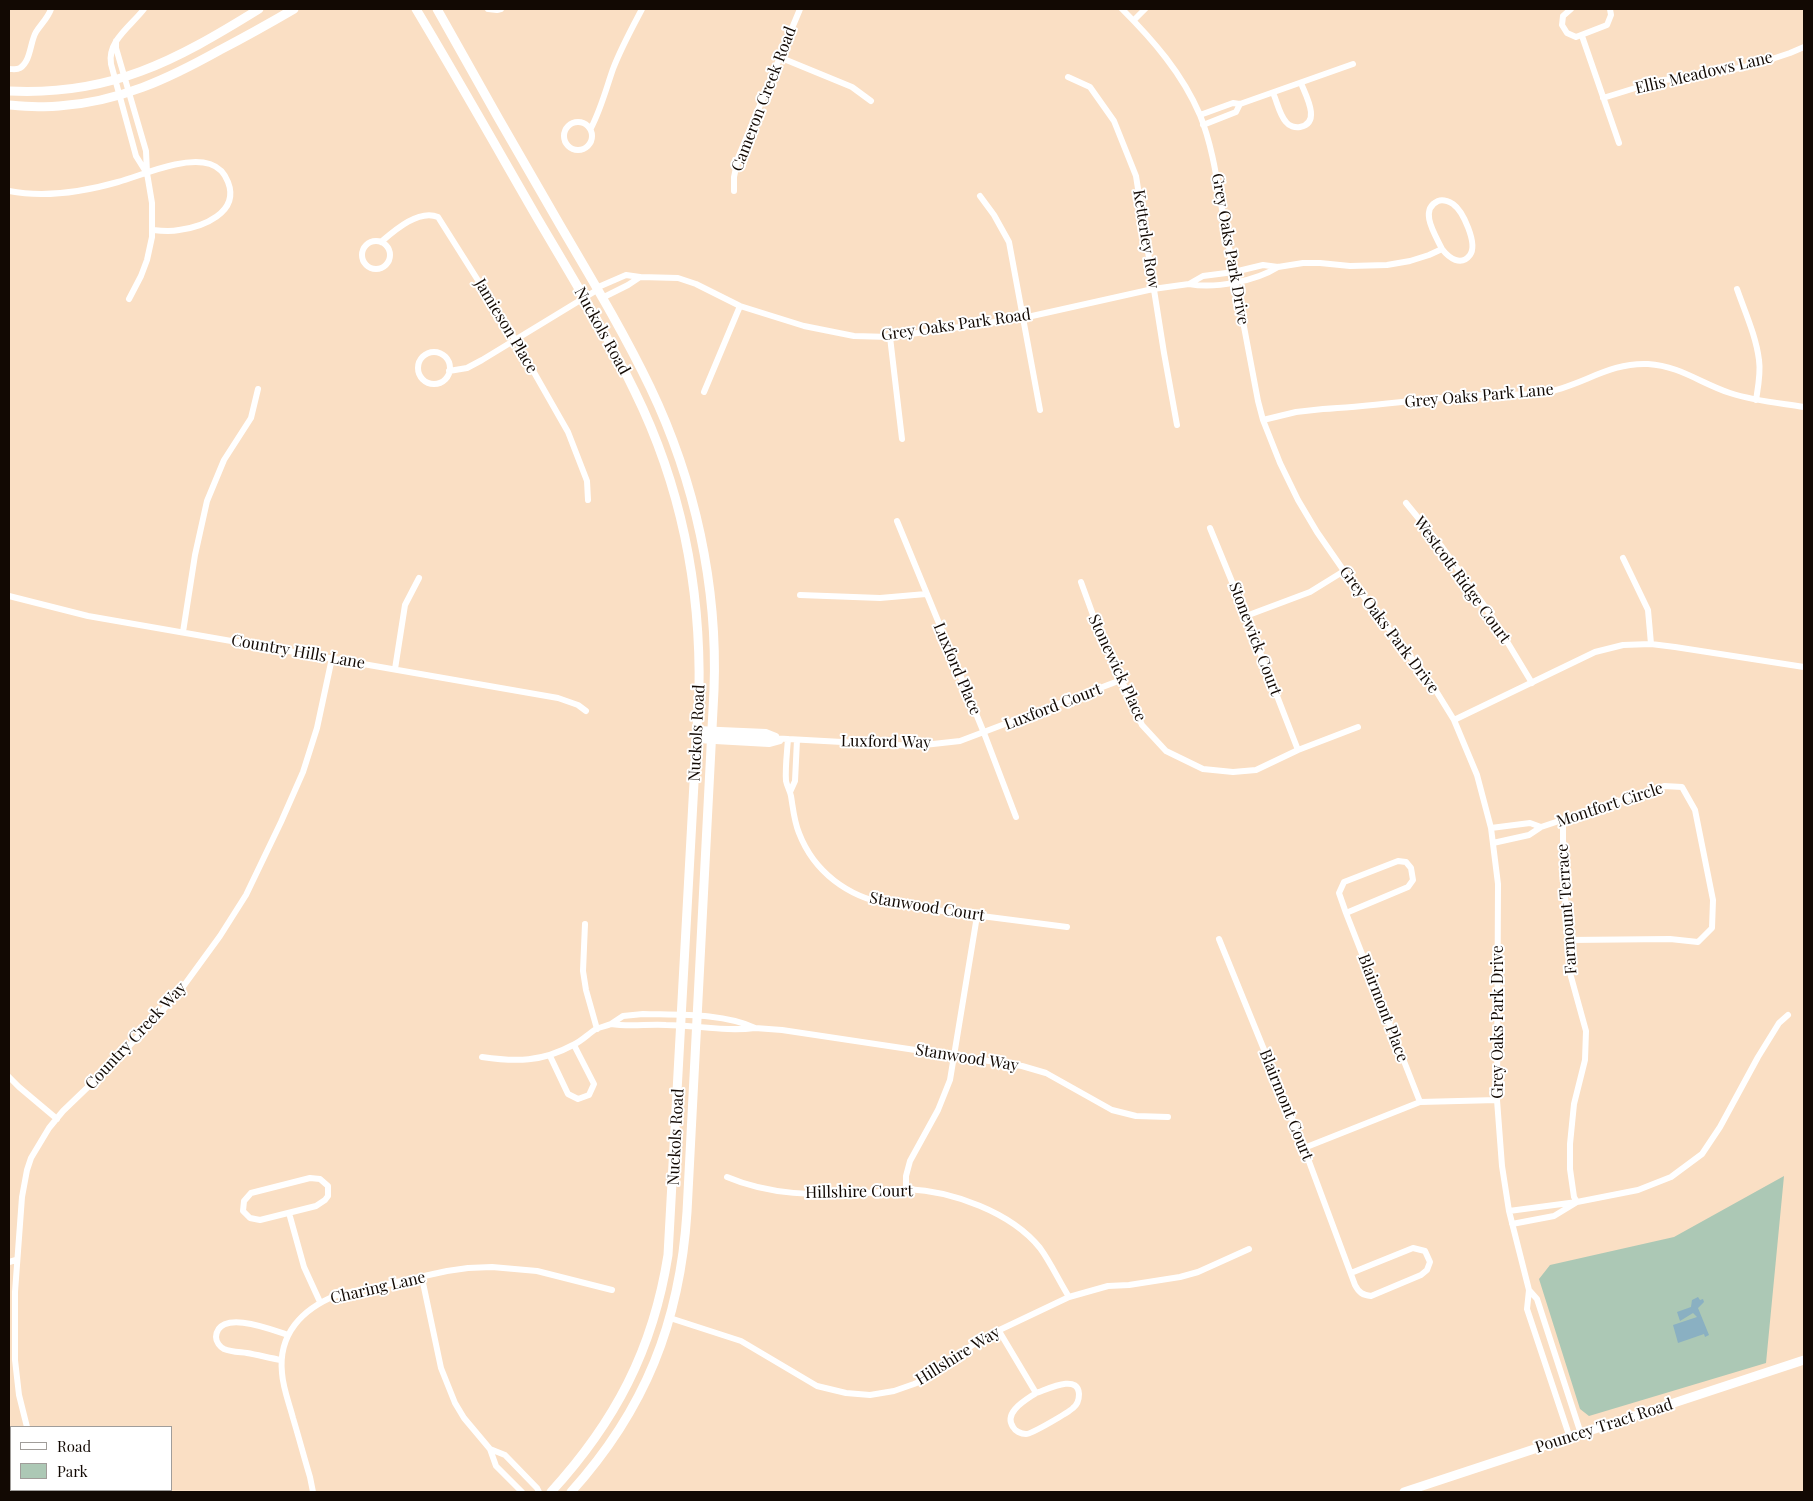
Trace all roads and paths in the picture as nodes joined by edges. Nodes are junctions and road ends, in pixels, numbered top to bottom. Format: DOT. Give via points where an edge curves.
graph roads {
  1 [pos="51,9"];
  2 [pos="144,9"];
  3 [pos="259,9"];
  4 [pos="294,9"];
  5 [pos="416,9"];
  6 [pos="437,9"];
  7 [pos="488,9"];
  8 [pos="502,9"];
  9 [pos="642,9"];
  10 [pos="800,9"];
  11 [pos="1122,9"];
  12 [pos="1145,9"];
  13 [pos="1571,9"];
  14 [pos="1610,9"];
  15 [pos="1134,20"];
  16 [pos="1582,36"];
  17 [pos="116,41"];
  18 [pos="1804,47"];
  19 [pos="779,57"];
  20 [pos="1353,64"];
  21 [pos="9,69"];
  22 [pos="125,77"];
  23 [pos="1068,77"];
  24 [pos="115,80"];
  25 [pos="1301,83"];
  26 [pos="9,91"];
  27 [pos="130,92"];
  28 [pos="1273,92"];
  29 [pos="119,95"];
  30 [pos="1602,98"];
  31 [pos="871,101"];
  32 [pos="1240,104"];
  33 [pos="9,105"];
  34 [pos="1200,115"];
  35 [pos="1203,125"];
  36 [pos="591,128"];
  37 [pos="1618,144"];
  38 [pos="147,173"];
  39 [pos="9,191"];
  40 [pos="734,191"];
  41 [pos="980,196"];
  42 [pos="152,230"];
  43 [pos="381,242"];
  44 [pos="1442,249"];
  45 [pos="1278,267"];
  46 [pos="1234,272"];
  47 [pos="640,277"];
  48 [pos="1236,282"];
  49 [pos="1189,284"];
  50 [pos="1153,288"];
  51 [pos="1737,289"];
  52 [pos="598,292"];
  53 [pos="583,297"];
  54 [pos="129,299"];
  55 [pos="740,306"];
  56 [pos="1023,318"];
  57 [pos="890,337"];
  58 [pos="515,338"];
  59 [pos="449,371"];
  60 [pos="258,389"];
  61 [pos="704,392"];
  62 [pos="1756,400"];
  63 [pos="1804,407"];
  64 [pos="1040,410"];
  65 [pos="1263,420"];
  66 [pos="1178,425"];
  67 [pos="902,439"];
  68 [pos="588,500"];
  69 [pos="1406,502"];
  70 [pos="897,521"];
  71 [pos="1210,528"];
  72 [pos="1623,558"];
  73 [pos="1344,571"];
  74 [pos="419,578"];
  75 [pos="1080,582"];
  76 [pos="926,594"];
  77 [pos="800,595"];
  78 [pos="9,596"];
  79 [pos="1246,616"];
  80 [pos="183,632"];
  81 [pos="1651,644"];
  82 [pos="332,658"];
  83 [pos="1804,667"];
  84 [pos="394,669"];
  85 [pos="1122,680"];
  86 [pos="1532,683"];
  87 [pos="586,710"];
  88 [pos="1454,720"];
  89 [pos="1358,727"];
  90 [pos="984,733"];
  91 [pos="697,734"];
  92 [pos="712,735"];
  93 [pos="788,739"];
  94 [pos="797,740"];
  95 [pos="1298,750"];
  96 [pos="790,792"];
  97 [pos="1016,817"];
  98 [pos="1563,821"];
  99 [pos="1541,827"];
  100 [pos="1491,828"];
  101 [pos="1493,843"];
  102 [pos="1346,913"];
  103 [pos="978,916"];
  104 [pos="585,924"];
  105 [pos="1066,927"];
  106 [pos="1219,939"];
  107 [pos="1569,940"];
  108 [pos="682,1015"];
  109 [pos="698,1016"];
  110 [pos="1788,1016"];
  111 [pos="611,1024"];
  112 [pos="682,1026"];
  113 [pos="698,1028"];
  114 [pos="755,1028"];
  115 [pos="597,1029"];
  116 [pos="574,1045"];
  117 [pos="550,1056"];
  118 [pos="954,1056"];
  119 [pos="482,1057"];
  120 [pos="9,1077"];
  121 [pos="1498,1100"];
  122 [pos="1420,1102"];
  123 [pos="1168,1117"];
  124 [pos="57,1119"];
  125 [pos="1304,1148"];
  126 [pos="727,1177"];
  127 [pos="906,1188"];
  128 [pos="1577,1202"];
  129 [pos="1509,1211"];
  130 [pos="289,1213"];
  131 [pos="1512,1224"];
  132 [pos="1249,1249"];
  133 [pos="16,1260"];
  134 [pos="9,1262"];
  135 [pos="1351,1273"];
  136 [pos="422,1278"];
  137 [pos="612,1290"];
  138 [pos="1529,1290"];
  139 [pos="1069,1297"];
  140 [pos="320,1302"];
  141 [pos="670,1318"];
  142 [pos="999,1331"];
  143 [pos="288,1336"];
  144 [pos="281,1360"];
  145 [pos="1804,1360"];
  146 [pos="1036,1394"];
  147 [pos="27,1426"];
  148 [pos="1581,1434"];
  149 [pos="1570,1438"];
  150 [pos="490,1449"];
  151 [pos="313,1492"];
  152 [pos="522,1492"];
  153 [pos="539,1492"];
  154 [pos="551,1492"];
  155 [pos="571,1492"];
  156 [pos="1404,1492"];
  1 -- 21 [label="street" via="36,31 26,61 16,70"];
  2 -- 17 [label="street"];
  3 -- 22 [label="main road" via="162,64"];
  4 -- 27 [label="main road" via="190,68"];
  5 -- 53 [label="main road, Nuckols Road"];
  6 -- 52 [label="main road, Nuckols Road"];
  7 -- 8 [label="street"];
  9 -- 36 [label="street"];
  10 -- 19 [label="street, Cameron Creek Road"];
  11 -- 15 [label="street, Grey Oaks Park Drive"];
  12 -- 15 [label="street"];
  13 -- 16 [label="street" via="1563,16 1562,25 1572,36"];
  14 -- 16 [label="street" via="1606,25"];
  15 -- 34 [label="street, Grey Oaks Park Drive" via="1165,55"];
  16 -- 30 [label="street"];
  17 -- 22 [label="street"];
  17 -- 24 [label="street" via="109,54"];
  18 -- 30 [label="street, Ellis Meadows Lane" via="1754,65 1658,81"];
  19 -- 31 [label="street" via="852,87"];
  19 -- 40 [label="street, Cameron Creek Road" via="738,158"];
  20 -- 25 [label="street"];
  22 -- 24 [label="main road"];
  22 -- 27 [label="street"];
  23 -- 50 [label="street, Ketterley Row" via="1090,87 1114,121 1129,158 1136,176"];
  24 -- 26 [label="main road" via="74,89"];
  24 -- 29 [label="street"];
  25 -- 28 [label="street"];
  25 -- 28 [label="street" via="1312,113 1305,125 1299,127 1286,122"];
  27 -- 29 [label="main road"];
  27 -- 38 [label="street" via="146,151"];
  28 -- 32 [label="street"];
  29 -- 33 [label="main road" via="83,104"];
  29 -- 38 [label="street" via="136,156"];
  30 -- 37 [label="street"];
  32 -- 34 [label="street" via="1233,103"];
  32 -- 35 [label="street" via="1236,112"];
  34 -- 35 [label="street, Grey Oaks Park Drive"];
  35 -- 46 [label="street, Grey Oaks Park Drive" via="1214,159"];
  36 -- 36 [label="street" via="578,121 569,125 564,134 566,143 577,150 586,148 592,141"];
  38 -- 39 [label="street" via="78,192 38,194"];
  38 -- 42 [label="street"];
  38 -- 42 [label="street" via="178,165 212,164 225,176 230,189 230,199 224,211 212,220 178,231"];
  41 -- 56 [label="street" via="1009,242"];
  42 -- 54 [label="street" via="147,260"];
  43 -- 43 [label="street, Jamieson Place" via="388,248 388,261 377,269 368,267 362,256 365,247 372,242"];
  43 -- 58 [label="street, Jamieson Place" via="421,216 431,214 438,217"];
  44 -- 44 [label="street" via="1447,256 1461,261 1468,258 1473,245 1457,208 1445,200 1434,204 1428,216"];
  44 -- 45 [label="street, Grey Oaks Park Road" via="1410,261 1387,265 1303,263"];
  45 -- 46 [label="street, Grey Oaks Park Road" via="1263,265"];
  45 -- 48 [label="street, Grey Oaks Park Road" via="1267,274"];
  46 -- 48 [label="street, Grey Oaks Park Drive"];
  46 -- 49 [label="street, Grey Oaks Park Road" via="1203,276"];
  47 -- 52 [label="street" via="628,285"];
  47 -- 52 [label="street, Grey Oaks Park Road" via="626,275"];
  47 -- 55 [label="street, Grey Oaks Park Road" via="678,278"];
  48 -- 49 [label="street, Grey Oaks Park Road"];
  48 -- 65 [label="street, Grey Oaks Park Drive"];
  49 -- 50 [label="street, Grey Oaks Park Road"];
  50 -- 56 [label="street, Grey Oaks Park Road"];
  50 -- 66 [label="street, Ketterley Row"];
  51 -- 62 [label="street" via="1759,361"];
  52 -- 53 [label="street"];
  52 -- 92 [label="main road, Nuckols Road" via="650,387 681,465 696,516 710,589 714,631"];
  53 -- 58 [label="street"];
  53 -- 91 [label="main road, Nuckols Road" via="636,393 667,472 680,516 691,565 697,615 700,662"];
  55 -- 57 [label="street, Grey Oaks Park Road" via="804,326 854,336"];
  55 -- 61 [label="street"];
  56 -- 57 [label="street, Grey Oaks Park Road"];
  56 -- 64 [label="street"];
  57 -- 67 [label="street"];
  58 -- 59 [label="street" via="467,368"];
  58 -- 68 [label="street, Jamieson Place" via="568,432 587,481"];
  59 -- 59 [label="street" via="444,380 430,383 421,378 418,368 425,355 435,352 445,356"];
  60 -- 80 [label="street" via="251,418 224,460 207,501"];
  62 -- 63 [label="street, Grey Oaks Park Lane"];
  62 -- 65 [label="street, Grey Oaks Park Lane" via="1730,393 1666,365 1646,364 1604,370 1562,389 1543,393 1323,409"];
  65 -- 73 [label="street, Grey Oaks Park Drive" via="1298,500"];
  69 -- 86 [label="street, Westcott Ridge Court" via="1492,615"];
  70 -- 76 [label="street, Luxford Place"];
  71 -- 79 [label="street, Stonewick Court"];
  72 -- 81 [label="street" via="1648,610"];
  73 -- 79 [label="street" via="1310,592"];
  73 -- 88 [label="street, Grey Oaks Park Drive" via="1433,686"];
  74 -- 84 [label="street" via="405,605"];
  75 -- 85 [label="street, Stonewick Place"];
  76 -- 77 [label="street" via="880,598"];
  76 -- 90 [label="street, Luxford Place"];
  78 -- 80 [label="street, Country Hills Lane" via="79,614"];
  79 -- 95 [label="street, Stonewick Court"];
  80 -- 82 [label="street, Country Hills Lane"];
  81 -- 83 [label="street"];
  81 -- 86 [label="street" via="1623,644 1595,652"];
  82 -- 84 [label="street, Country Hills Lane"];
  82 -- 124 [label="street, Country Creek Way" via="317,728 303,772 246,894 177,995"];
  84 -- 87 [label="street, Country Hills Lane" via="558,698"];
  85 -- 90 [label="street, Luxford Court"];
  85 -- 95 [label="street, Stonewick Place" via="1142,725 1166,751 1203,770 1256,770"];
  86 -- 88 [label="street"];
  88 -- 100 [label="street, Grey Oaks Park Drive" via="1477,775"];
  89 -- 95 [label="street, Stonewick Place"];
  90 -- 94 [label="street, Luxford Way" via="960,741 915,746"];
  90 -- 97 [label="street, Luxford Place"];
  91 -- 92 [label="street, Luxford Way"];
  91 -- 92 [label="street, Luxford Way"];
  91 -- 108 [label="main road, Nuckols Road"];
  92 -- 93 [label="street, Luxford Way" via="766,732"];
  92 -- 93 [label="street, Luxford Way" via="769,744"];
  92 -- 109 [label="main road, Nuckols Road"];
  93 -- 94 [label="street, Luxford Way"];
  93 -- 96 [label="street, Stanwood Court" via="786,783"];
  94 -- 96 [label="street, Stanwood Court" via="795,781"];
  96 -- 103 [label="street, Stanwood Court" via="794,817 804,845 823,871 836,882 878,902"];
  98 -- 99 [label="street, Montfort Circle"];
  98 -- 107 [label="street, Farmount Terrace"];
  98 -- 107 [label="street, Montfort Circle" via="1664,786 1682,787 1696,810 1713,900 1712,928 1698,942 1670,939"];
  99 -- 100 [label="street, Montfort Circle" via="1530,823"];
  99 -- 101 [label="street, Montfort Circle" via="1529,835"];
  100 -- 101 [label="street, Grey Oaks Park Drive"];
  101 -- 121 [label="street, Grey Oaks Park Drive" via="1498,884"];
  102 -- 102 [label="street, Blairmont Place" via="1408,887 1413,880 1412,868 1406,862 1398,861 1344,882 1339,897"];
  102 -- 122 [label="street, Blairmont Place"];
  103 -- 105 [label="street, Stanwood Court"];
  103 -- 118 [label="street"];
  104 -- 115 [label="street" via="586,990"];
  106 -- 125 [label="street, Blairmont Court"];
  107 -- 128 [label="street, Farmount Terrace" via="1570,974 1586,1032 1585,1060 1574,1104 1570,1144 1570,1168"];
  108 -- 109 [label="street, Stanwood Way"];
  108 -- 111 [label="street, Stanwood Way" via="623,1016"];
  108 -- 112 [label="main road, Nuckols Road"];
  109 -- 113 [label="main road, Nuckols Road"];
  109 -- 114 [label="street, Stanwood Way" via="739,1021"];
  110 -- 128 [label="street" via="1779,1023 1702,1154 1671,1177 1638,1190"];
  111 -- 112 [label="street, Stanwood Way"];
  111 -- 115 [label="street, Stanwood Way"];
  112 -- 113 [label="street, Stanwood Way"];
  112 -- 154 [label="main road, Nuckols Road" via="671,1233 656,1311 637,1365 611,1414 586,1451"];
  113 -- 114 [label="street, Stanwood Way"];
  113 -- 141 [label="main road, Nuckols Road" via="685,1246"];
  114 -- 118 [label="street, Stanwood Way"];
  115 -- 116 [label="street, Stanwood Way"];
  116 -- 117 [label="street, Stanwood Way"];
  116 -- 117 [label="street" via="594,1084 590,1095 578,1099 568,1094"];
  117 -- 119 [label="street, Stanwood Way" via="533,1060"];
  118 -- 123 [label="street, Stanwood Way" via="1035,1069 1112,1110 1136,1116"];
  118 -- 127 [label="street" via="946,1094 910,1161"];
  120 -- 124 [label="street"];
  121 -- 122 [label="street"];
  121 -- 129 [label="street, Grey Oaks Park Drive" via="1502,1166"];
  122 -- 125 [label="street"];
  124 -- 133 [label="street, Country Creek Way" via="38,1144 27,1170"];
  125 -- 135 [label="street, Blairmont Court"];
  126 -- 127 [label="street, Hillshire Court" via="766,1189 810,1194"];
  127 -- 139 [label="street, Hillshire Court" via="964,1200 1008,1221 1040,1248"];
  128 -- 129 [label="street"];
  128 -- 131 [label="street" via="1554,1216"];
  129 -- 131 [label="street, Grey Oaks Park Drive"];
  130 -- 130 [label="street" via="321,1204 328,1196 328,1186 320,1179 310,1178 255,1192 247,1196 243,1206 246,1215 255,1220"];
  130 -- 140 [label="street" via="304,1267"];
  131 -- 138 [label="street, Grey Oaks Park Drive"];
  132 -- 139 [label="street, Hillshire Way" via="1180,1277 1108,1286"];
  133 -- 134 [label="street"];
  133 -- 147 [label="street, Country Creek Way" via="15,1360"];
  135 -- 135 [label="street, Blairmont Court" via="1360,1292 1371,1296 1425,1273 1429,1258 1425,1251 1413,1248"];
  136 -- 137 [label="street, Charing Lane" via="468,1268 510,1268 536,1271"];
  136 -- 140 [label="street, Charing Lane" via="337,1295"];
  136 -- 150 [label="street" via="447,1385 464,1418"];
  138 -- 148 [label="street, Grey Oaks Park Drive" via="1537,1299"];
  138 -- 149 [label="street, Grey Oaks Park Drive" via="1527,1308"];
  139 -- 142 [label="street, Hillshire Way"];
  140 -- 143 [label="street, Charing Lane" via="301,1317"];
  141 -- 142 [label="street, Hillshire Way" via="740,1341 818,1386 870,1395 894,1391 926,1379 971,1346"];
  141 -- 155 [label="main road, Nuckols Road" via="630,1413 600,1459"];
  142 -- 146 [label="street"];
  143 -- 144 [label="street, Charing Lane"];
  143 -- 144 [label="street" via="250,1324 229,1322 216,1337 225,1349"];
  144 -- 151 [label="street, Charing Lane" via="284,1386"];
  145 -- 148 [label="main road, Pouncey Tract Road"];
  146 -- 146 [label="street" via="1067,1383 1074,1384 1079,1395 1075,1407 1064,1414 1026,1434 1017,1432 1010,1418 1013,1410"];
  148 -- 149 [label="main road, Pouncey Tract Road"];
  149 -- 156 [label="main road, Pouncey Tract Road"];
  150 -- 152 [label="street" via="496,1466"];
  150 -- 153 [label="street" via="505,1455"];
}
